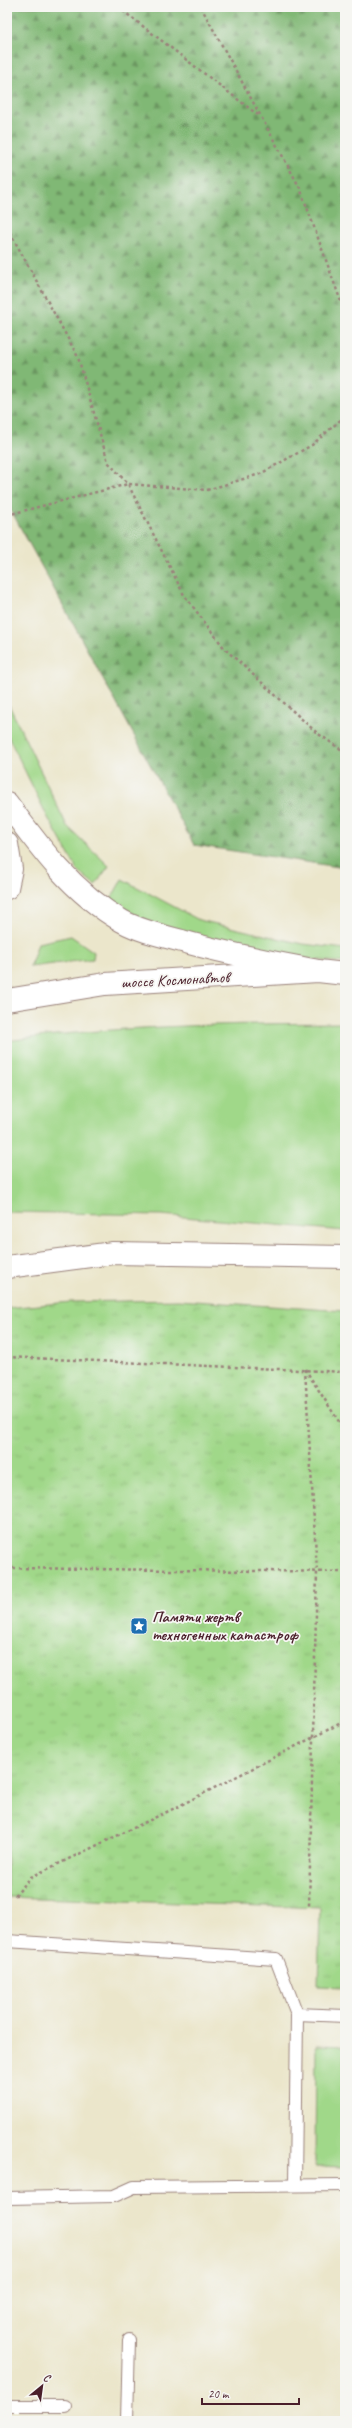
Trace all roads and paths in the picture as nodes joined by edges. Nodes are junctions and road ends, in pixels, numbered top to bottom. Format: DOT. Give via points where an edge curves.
graph roads {
  1 [pos="118,7"];
  2 [pos="201,7"];
  3 [pos="300,188"];
  4 [pos="7,227"];
  5 [pos="345,313"];
  6 [pos="345,416"];
  7 [pos="128,484"];
  8 [pos="7,515"];
  9 [pos="345,752"];
  10 [pos="7,803"];
  11 [pos="7,844"];
  12 [pos="7,888"];
  13 [pos="318,971"];
  14 [pos="345,974"];
  15 [pos="7,1000"];
  16 [pos="345,1257"];
  17 [pos="7,1267"];
  18 [pos="7,1357"];
  19 [pos="305,1369"];
  20 [pos="345,1372"];
  21 [pos="345,1431"];
  22 [pos="7,1568"];
  23 [pos="317,1571"];
  24 [pos="345,1572"];
  25 [pos="345,1721"];
  26 [pos="314,1737"];
  27 [pos="15,1896"];
  28 [pos="309,1907"];
  29 [pos="7,1941"];
  30 [pos="297,2014"];
  31 [pos="345,2016"];
  32 [pos="295,2185"];
  33 [pos="345,2185"];
  34 [pos="7,2198"];
  35 [pos="129,2340"];
  36 [pos="7,2406"];
  37 [pos="65,2406"];
  38 [pos="127,2421"];
  1 -- 3 [label="path" via="259,116"];
  2 -- 3 [label="path"];
  3 -- 5 [label="path"];
  4 -- 7 [label="path" via="78,357 108,462"];
  6 -- 7 [label="path" via="312,445 260,474 207,490"];
  7 -- 8 [label="path"];
  7 -- 9 [label="path" via="184,595 225,649 317,733"];
  10 -- 13 [label="main road" via="42,851 78,889 123,922 159,935 226,953"];
  11 -- 12 [label="main road" via="11,869"];
  13 -- 14 [label="main road, шоссе Космонавтов"];
  13 -- 15 [label="main road, шоссе Космонавтов" via="105,984"];
  16 -- 17 [label="main road" via="113,1253"];
  18 -- 19 [label="path"];
  19 -- 20 [label="path"];
  19 -- 21 [label="path"];
  19 -- 23 [label="path"];
  22 -- 23 [label="path"];
  23 -- 24 [label="path"];
  23 -- 26 [label="path"];
  25 -- 26 [label="path"];
  26 -- 27 [label="path" via="31,1877"];
  26 -- 28 [label="path"];
  29 -- 30 [label="lane" via="276,1959"];
  30 -- 31 [label="lane"];
  30 -- 32 [label="lane"];
  32 -- 33 [label="lane"];
  32 -- 34 [label="lane" via="134,2186 114,2196"];
  35 -- 38 [label="lane"];
  36 -- 37 [label="lane"];
}
